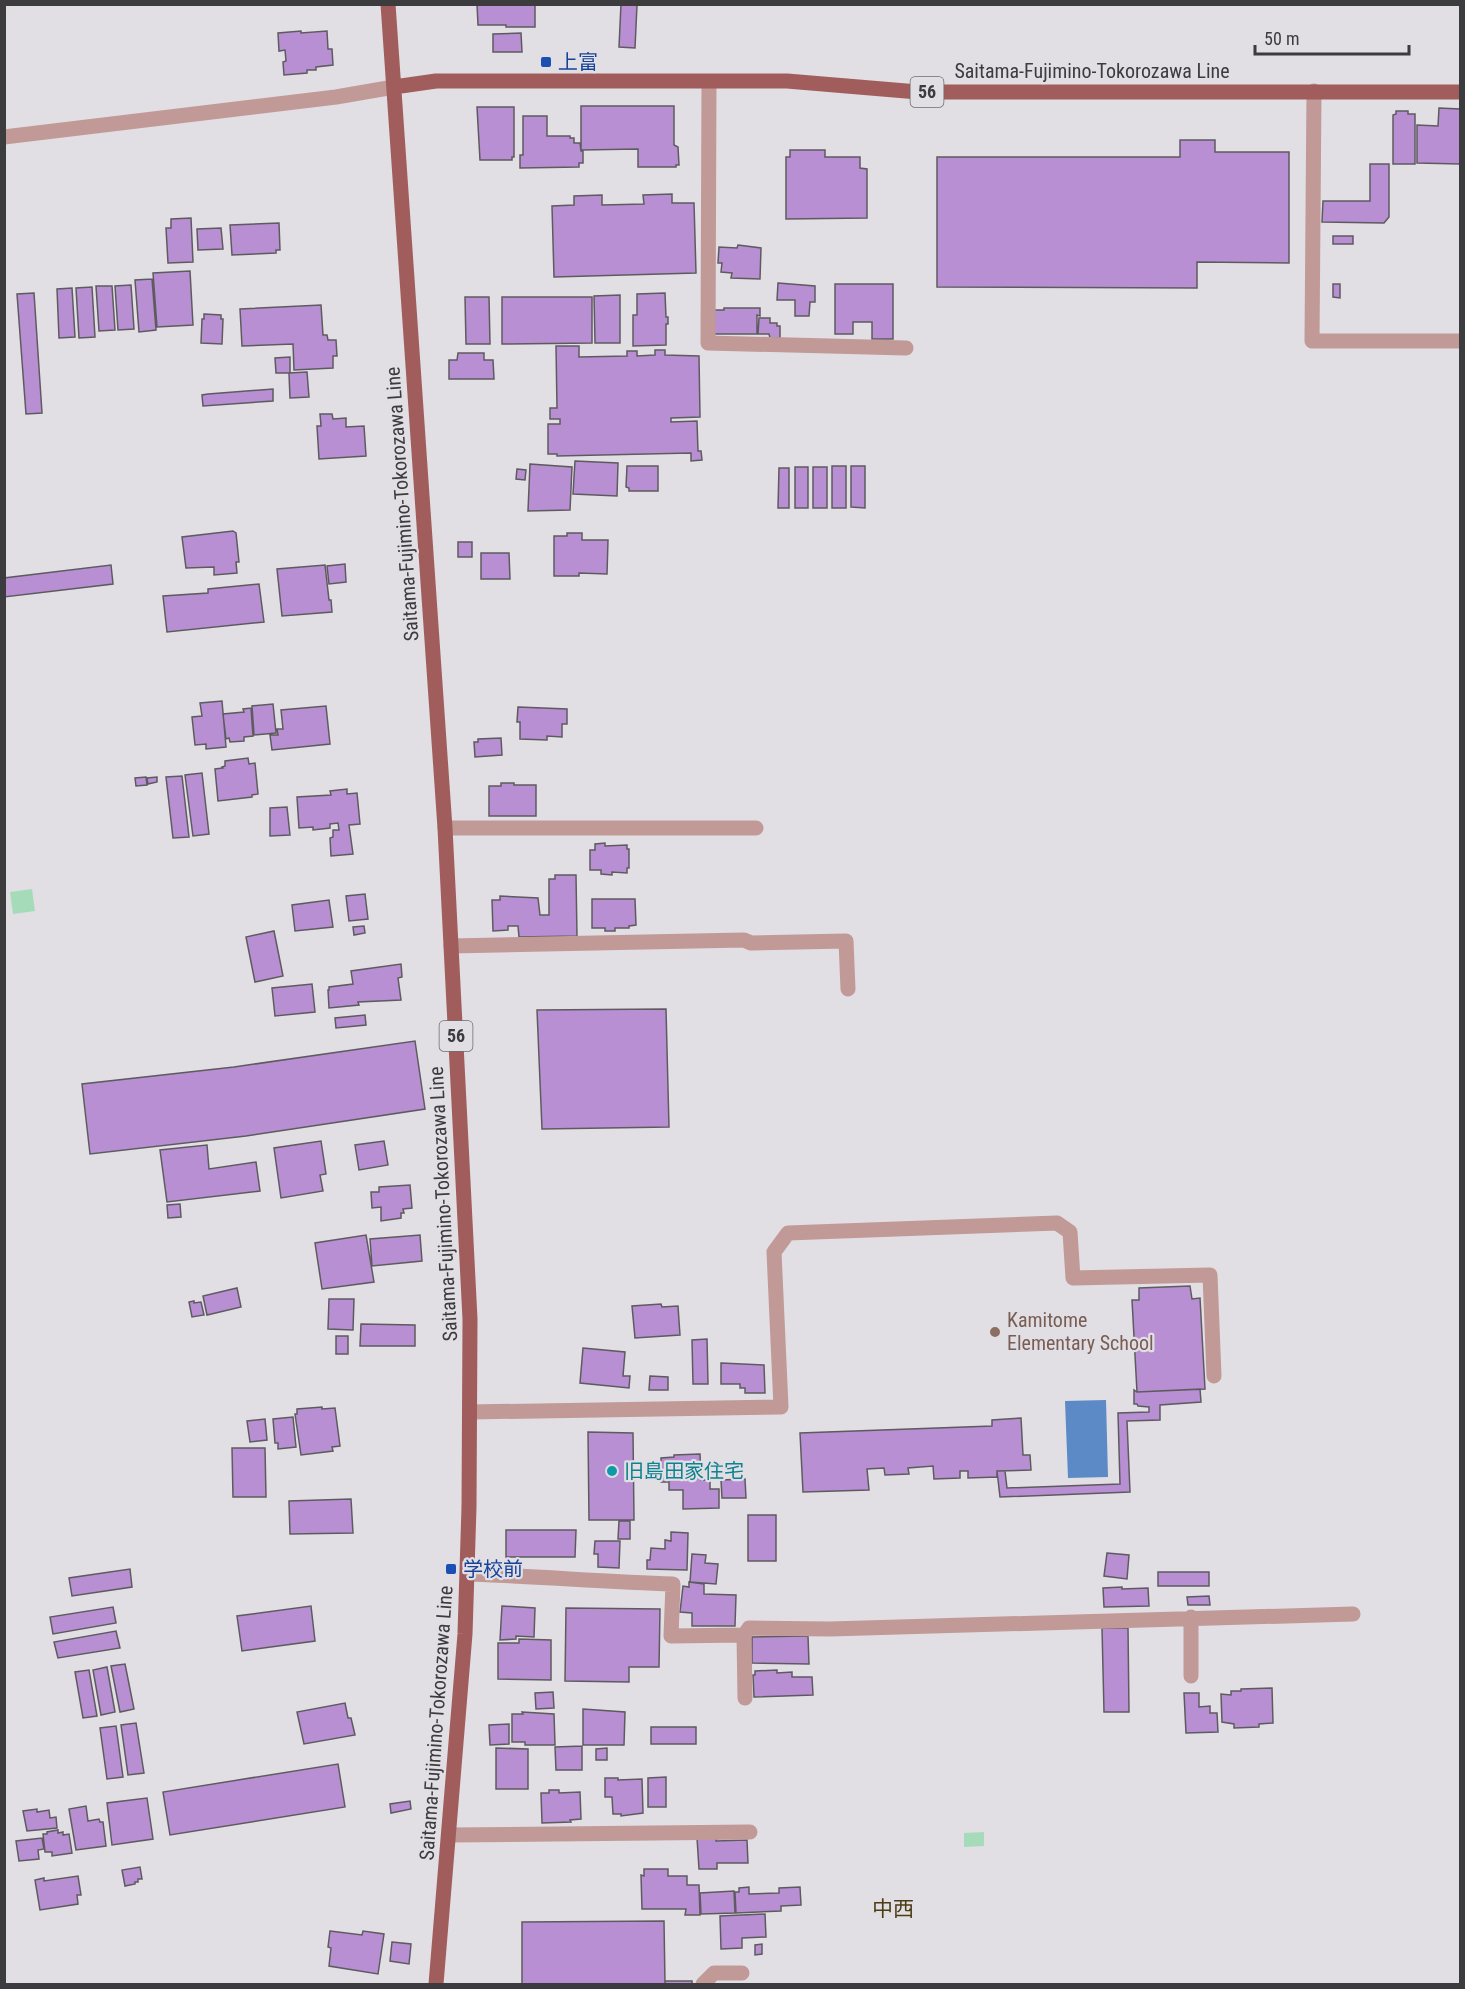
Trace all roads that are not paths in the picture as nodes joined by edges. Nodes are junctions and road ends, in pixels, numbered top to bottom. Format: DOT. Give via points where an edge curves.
graph roads {
  1 [pos="388,4"];
  2 [pos="709,82"];
  3 [pos="394,87"];
  4 [pos="1314,91"];
  5 [pos="1461,92"];
  6 [pos="4,137"];
  7 [pos="1461,341"];
  8 [pos="906,348"];
  9 [pos="445,828"];
  10 [pos="756,828"];
  11 [pos="451,946"];
  12 [pos="848,989"];
  13 [pos="1214,1376"];
  14 [pos="470,1412"];
  15 [pos="468,1574"];
  16 [pos="1353,1614"];
  17 [pos="1191,1617"];
  18 [pos="744,1635"];
  19 [pos="1191,1676"];
  20 [pos="746,1698"];
  21 [pos="750,1832"];
  22 [pos="450,1835"];
  23 [pos="742,1973"];
  24 [pos="436,1984"];
  25 [pos="703,1984"];
  1 -- 3 [label="main road"];
  2 -- 3 [label="main road, Saitama-Fujimino-Tokorozawa Line / 56" via="436,81"];
  2 -- 4 [label="main road, Saitama-Fujimino-Tokorozawa Line / 56" via="788,81 918,92"];
  2 -- 8 [label="street" via="708,343"];
  3 -- 6 [label="street"];
  3 -- 9 [label="main road, Saitama-Fujimino-Tokorozawa Line / 56"];
  4 -- 5 [label="main road, Saitama-Fujimino-Tokorozawa Line / 56"];
  4 -- 7 [label="street" via="1312,341"];
  9 -- 10 [label="street"];
  9 -- 11 [label="main road, Saitama-Fujimino-Tokorozawa Line / 56"];
  11 -- 12 [label="street" via="846,941"];
  11 -- 14 [label="main road, Saitama-Fujimino-Tokorozawa Line / 56" via="468,1283"];
  13 -- 14 [label="street" via="1210,1275 1073,1278 1070,1232 1057,1223 788,1233 774,1252 781,1407"];
  14 -- 15 [label="main road, Saitama-Fujimino-Tokorozawa Line / 56"];
  15 -- 18 [label="street" via="673,1584 671,1636"];
  15 -- 22 [label="main road, Saitama-Fujimino-Tokorozawa Line / 56"];
  16 -- 17 [label="street"];
  17 -- 18 [label="street" via="830,1629 749,1628"];
  17 -- 19 [label="street"];
  18 -- 20 [label="street"];
  21 -- 22 [label="street"];
  22 -- 24 [label="main road, Saitama-Fujimino-Tokorozawa Line / 56"];
  23 -- 25 [label="street" via="714,1973"];
}
